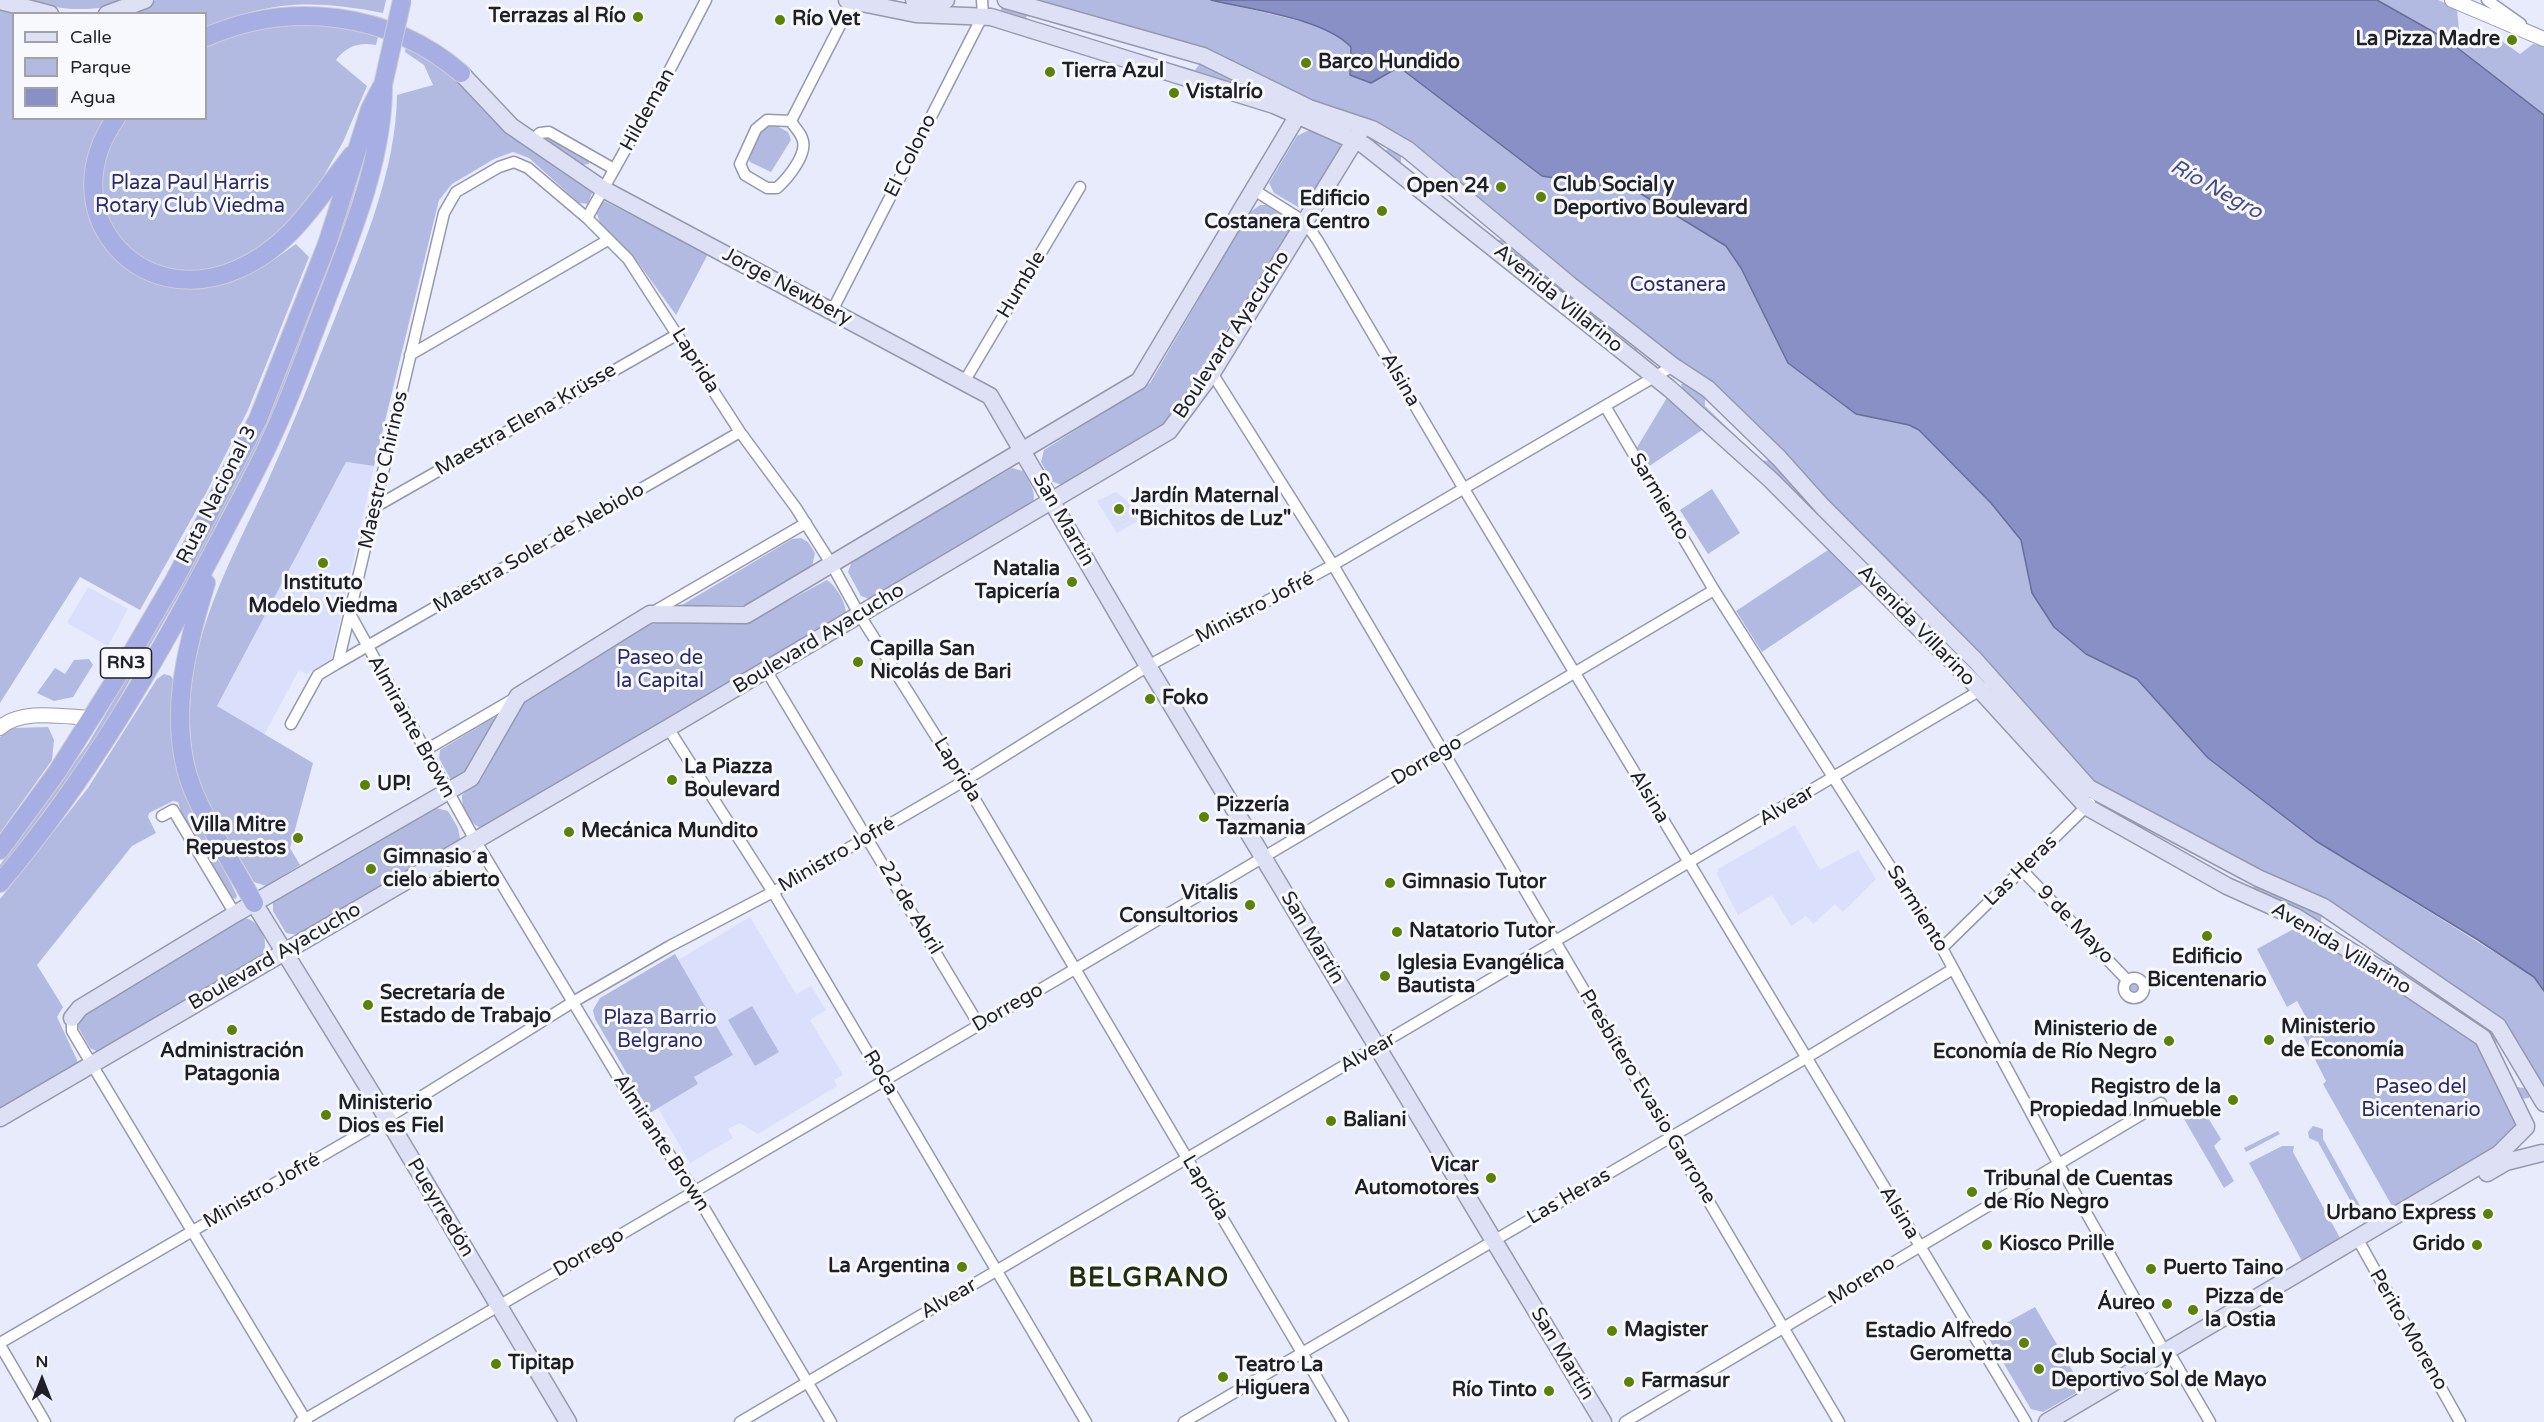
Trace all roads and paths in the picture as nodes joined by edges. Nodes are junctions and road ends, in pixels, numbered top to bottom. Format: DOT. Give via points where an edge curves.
graph roads {
  1 [pos="145,0"];
  2 [pos="402,0"];
  3 [pos="706,0"];
  4 [pos="851,0"];
  5 [pos="914,0"];
  6 [pos="946,0"];
  7 [pos="1006,0"];
  8 [pos="2452,0"];
  9 [pos="2487,0"];
  10 [pos="0,1"];
  11 [pos="982,8"];
  12 [pos="42,12"];
  13 [pos="112,12"];
  14 [pos="207,36"];
  15 [pos="2538,37"];
  16 [pos="461,73"];
  17 [pos="382,85"];
  18 [pos="1303,112"];
  19 [pos="115,120"];
  20 [pos="791,122"];
  21 [pos="1359,133"];
  22 [pos="531,141"];
  23 [pos="359,147"];
  24 [pos="614,170"];
  25 [pos="1080,187"];
  26 [pos="603,189"];
  27 [pos="1254,190"];
  28 [pos="449,200"];
  29 [pos="586,218"];
  30 [pos="1305,222"];
  31 [pos="608,240"];
  32 [pos="832,311"];
  33 [pos="678,334"];
  34 [pos="410,355"];
  35 [pos="1673,366"];
  36 [pos="1212,373"];
  37 [pos="1655,377"];
  38 [pos="964,382"];
  39 [pos="1605,406"];
  40 [pos="740,432"];
  41 [pos="1023,452"];
  42 [pos="1464,489"];
  43 [pos="1052,501"];
  44 [pos="375,507"];
  45 [pos="806,523"];
  46 [pos="218,542"];
  47 [pos="832,565"];
  48 [pos="1333,565"];
  49 [pos="1714,590"];
  50 [pos="350,614"];
  51 [pos="650,614"];
  52 [pos="859,614"];
  53 [pos="367,647"];
  54 [pos="338,663"];
  55 [pos="1148,666"];
  56 [pos="766,670"];
  57 [pos="1574,673"];
  58 [pos="1995,683"];
  59 [pos="1979,691"];
  60 [pos="518,696"];
  61 [pos="92,718"];
  62 [pos="291,724"];
  63 [pos="0,728"];
  64 [pos="668,728"];
  65 [pos="424,751"];
  66 [pos="1443,751"];
  67 [pos="1835,778"];
  68 [pos="964,781"];
  69 [pos="447,793"];
  70 [pos="2099,794"];
  71 [pos="2087,807"];
  72 [pos="162,816"];
  73 [pos="868,837"];
  74 [pos="475,840"];
  75 [pos="0,850"];
  76 [pos="1263,857"];
  77 [pos="1689,864"];
  78 [pos="2022,870"];
  79 [pos="0,883"];
  80 [pos="773,892"];
  81 [pos="254,903"];
  82 [pos="234,914"];
  83 [pos="1556,943"];
  84 [pos="1942,948"];
  85 [pos="284,952"];
  86 [pos="1075,969"];
  87 [pos="1953,969"];
  88 [pos="2127,980"];
  89 [pos="573,1002"];
  90 [pos="72,1018"];
  91 [pos="979,1025"];
  92 [pos="1378,1047"];
  93 [pos="1806,1058"];
  94 [pos="92,1065"];
  95 [pos="884,1080"];
  96 [pos="2161,1103"];
  97 [pos="2544,1103"];
  98 [pos="2544,1112"];
  99 [pos="0,1118"];
  100 [pos="387,1118"];
  101 [pos="2526,1127"];
  102 [pos="1671,1137"];
  103 [pos="2543,1154"];
  104 [pos="1188,1159"];
  105 [pos="2058,1163"];
  106 [pos="694,1191"];
  107 [pos="194,1230"];
  108 [pos="1494,1240"];
  109 [pos="2359,1243"];
  110 [pos="1918,1246"];
  111 [pos="997,1271"];
  112 [pos="499,1306"];
  113 [pos="1784,1329"];
  114 [pos="0,1344"];
  115 [pos="1302,1353"];
  116 [pos="2169,1355"];
  117 [pos="807,1382"];
  118 [pos="304,1421"];
  119 [pos="45,1422"];
  120 [pos="568,1422"];
  121 [pos="740,1422"];
  122 [pos="831,1422"];
  123 [pos="1086,1422"];
  124 [pos="1184,1422"];
  125 [pos="1343,1422"];
  126 [pos="1603,1422"];
  127 [pos="1625,1422"];
  128 [pos="1839,1422"];
  129 [pos="2025,1422"];
  130 [pos="2047,1422"];
  131 [pos="2066,1422"];
  132 [pos="2210,1422"];
  133 [pos="2460,1422"];
  1 -- 13 [label="main road"];
  2 -- 17 [label="highway, Ruta Nacional 3 / RN3, bridge"];
  3 -- 24 [label="street, Hildeman"];
  4 -- 11 [label="main road" via="916,14"];
  4 -- 20 [label="street"];
  5 -- 6 [label="main road"];
  7 -- 18 [label="main road" via="1203,56"];
  8 -- 15 [label="street"];
  9 -- 15 [label="street"];
  10 -- 12 [label="main road"];
  11 -- 18 [label="main road" via="1117,55"];
  11 -- 32 [label="street, El Colono"];
  14 -- 16 [label="highway" via="241,19 295,9 328,10 388,27 440,55"];
  16 -- 22 [label="main road, Jorge Newbery" via="511,126"];
  17 -- 23 [label="highway, Ruta Nacional 3 / RN3"];
  17 -- 46 [label="highway, Ruta Nacional 3 / RN3" via="383,112 375,152 347,248 277,427"];
  18 -- 21 [label="main road, Avenida Villarino"];
  18 -- 27 [label="main road"];
  19 -- 23 [label="highway" via="93,168 97,219 125,256 144,269 177,278 236,270 267,253 289,237"];
  20 -- 20 [label="street" via="767,120 756,129 740,164 745,175 767,188 777,188 788,177 803,149 803,139"];
  21 -- 30 [label="main road, Boulevard Ayacucho"];
  21 -- 35 [label="main road, Avenida Villarino" via="1392,139 1408,150"];
  21 -- 37 [label="main road, Avenida Villarino"];
  22 -- 24 [label="street" via="540,133 549,132"];
  22 -- 26 [label="main road, Jorge Newbery"];
  23 -- 61 [label="highway, Ruta Nacional 3 / RN3" via="327,244 258,419 175,579"];
  24 -- 26 [label="street, Hildeman"];
  25 -- 38 [label="street, Humble"];
  26 -- 29 [label="street, Hildeman"];
  26 -- 32 [label="main road, Jorge Newbery"];
  27 -- 30 [label="street, Alsina"];
  27 -- 41 [label="main road" via="1139,381"];
  28 -- 29 [label="street, Laprida" via="456,192 514,162 528,168"];
  28 -- 34 [label="street, Maestro Chirinos"];
  29 -- 31 [label="street, Laprida"];
  30 -- 36 [label="main road, Boulevard Ayacucho"];
  30 -- 42 [label="street, Alsina"];
  31 -- 33 [label="street, Laprida" via="628,259"];
  31 -- 34 [label="street"];
  32 -- 38 [label="main road, Jorge Newbery"];
  33 -- 40 [label="street, Laprida"];
  33 -- 44 [label="street, Maestra Elena Krüsse"];
  34 -- 44 [label="street, Maestro Chirinos"];
  35 -- 37 [label="street, Ministro Jofré"];
  35 -- 58 [label="main road, Avenida Villarino" via="1708,389 1779,458"];
  36 -- 43 [label="main road, Boulevard Ayacucho" via="1168,431"];
  36 -- 48 [label="street, Presbítero Evasio Garrone"];
  37 -- 39 [label="street, Ministro Jofré"];
  37 -- 59 [label="main road, Avenida Villarino" via="1771,480"];
  38 -- 41 [label="main road, Jorge Newbery" via="990,396"];
  39 -- 42 [label="street, Ministro Jofré"];
  39 -- 49 [label="street, Sarmiento"];
  40 -- 45 [label="street, Laprida"];
  40 -- 53 [label="street, Maestra Soler de Nebiolo"];
  41 -- 43 [label="main road, San Martín"];
  41 -- 47 [label="main road"];
  42 -- 48 [label="street, Ministro Jofré"];
  42 -- 57 [label="street, Alsina"];
  43 -- 52 [label="main road, Boulevard Ayacucho"];
  43 -- 55 [label="main road, San Martín"];
  44 -- 50 [label="street, Maestro Chirinos"];
  45 -- 47 [label="street, Laprida"];
  45 -- 51 [label="street"];
  46 -- 79 [label="highway, Ruta Nacional 3 / RN3" via="148,673 78,784"];
  46 -- 81 [label="highway" via="182,681 185,766 193,790"];
  47 -- 51 [label="main road" via="747,615"];
  47 -- 52 [label="street, Laprida"];
  48 -- 55 [label="street, Ministro Jofré"];
  48 -- 66 [label="street, Presbítero Evasio Garrone"];
  49 -- 57 [label="street, Dorrego"];
  49 -- 67 [label="street, Sarmiento"];
  50 -- 53 [label="street, Almirante Brown"];
  50 -- 54 [label="street, Maestro Chirinos"];
  51 -- 60 [label="main road"];
  52 -- 56 [label="main road, Boulevard Ayacucho"];
  52 -- 68 [label="street, Laprida"];
  53 -- 54 [label="street, Maestra Soler de Nebiolo"];
  53 -- 65 [label="street, Almirante Brown"];
  54 -- 62 [label="street" via="318,675"];
  55 -- 68 [label="street, Ministro Jofré"];
  55 -- 76 [label="main road, San Martín"];
  56 -- 64 [label="main road, Boulevard Ayacucho"];
  56 -- 73 [label="street, 22 de Abril"];
  57 -- 66 [label="street, Dorrego"];
  57 -- 77 [label="street, Alsina"];
  58 -- 59 [label="street, Alvear"];
  58 -- 70 [label="main road, Avenida Villarino" via="2089,788"];
  59 -- 67 [label="street, Alvear"];
  59 -- 71 [label="main road, Avenida Villarino"];
  60 -- 65 [label="street"];
  60 -- 69 [label="main road" via="471,778"];
  61 -- 63 [label="street" via="23,716"];
  61 -- 75 [label="highway, Ruta Nacional 3 / RN3"];
  64 -- 74 [label="main road, Boulevard Ayacucho"];
  64 -- 80 [label="street, Roca"];
  65 -- 69 [label="street, Almirante Brown"];
  66 -- 76 [label="street, Dorrego"];
  66 -- 83 [label="street, Presbítero Evasio Garrone"];
  67 -- 77 [label="street, Alvear"];
  67 -- 84 [label="street, Sarmiento"];
  68 -- 73 [label="street, Ministro Jofré"];
  68 -- 86 [label="street, Laprida"];
  69 -- 74 [label="street, Almirante Brown"];
  69 -- 81 [label="main road"];
  70 -- 71 [label="street, Las Heras"];
  70 -- 97 [label="main road, Avenida Villarino" via="2258,878 2324,907 2498,1026"];
  71 -- 78 [label="street, Las Heras"];
  71 -- 101 [label="main road, Avenida Villarino" via="2227,886 2296,918 2483,1038"];
  72 -- 82 [label="street" via="173,810"];
  73 -- 80 [label="street, Ministro Jofré"];
  73 -- 91 [label="street, 22 de Abril"];
  74 -- 85 [label="main road, Boulevard Ayacucho"];
  74 -- 89 [label="street, Almirante Brown"];
  76 -- 86 [label="street, Dorrego"];
  76 -- 92 [label="main road, San Martín"];
  77 -- 83 [label="street, Alvear"];
  77 -- 93 [label="street, Alsina"];
  78 -- 84 [label="street, Las Heras"];
  78 -- 88 [label="street, 9 de Mayo"];
  80 -- 89 [label="street, Ministro Jofré"];
  80 -- 95 [label="street, Roca"];
  81 -- 82 [label="main road"];
  81 -- 85 [label="main road, Pueyrredón"];
  82 -- 90 [label="main road" via="80,1008"];
  83 -- 92 [label="street, Alvear"];
  83 -- 102 [label="street, Presbítero Evasio Garrone"];
  84 -- 87 [label="street, Sarmiento"];
  85 -- 94 [label="main road, Boulevard Ayacucho"];
  85 -- 100 [label="main road, Pueyrredón"];
  86 -- 91 [label="street, Dorrego"];
  86 -- 104 [label="street, Laprida"];
  87 -- 93 [label="street, Las Heras"];
  87 -- 105 [label="street, Sarmiento"];
  89 -- 100 [label="street, Ministro Jofré"];
  89 -- 106 [label="street, Almirante Brown"];
  90 -- 94 [label="street" via="72,1031"];
  91 -- 95 [label="street, Dorrego"];
  92 -- 104 [label="street, Alvear"];
  92 -- 108 [label="main road, San Martín"];
  93 -- 102 [label="street, Las Heras"];
  93 -- 110 [label="street, Alsina"];
  94 -- 99 [label="main road, Boulevard Ayacucho"];
  94 -- 107 [label="street"];
  95 -- 106 [label="street, Dorrego"];
  95 -- 111 [label="street, Roca"];
  96 -- 105 [label="street, Moreno"];
  98 -- 101 [label="main road" via="2531,1118"];
  100 -- 107 [label="street, Ministro Jofré"];
  100 -- 112 [label="main road, Pueyrredón"];
  101 -- 103 [label="main road, Avenida Villarino" via="2529,1146"];
  101 -- 109 [label="main road" via="2504,1150"];
  102 -- 108 [label="street, Las Heras"];
  102 -- 113 [label="street, Presbítero Evasio Garrone"];
  103 -- 109 [label="main road" via="2498,1166"];
  104 -- 111 [label="street, Alvear"];
  104 -- 115 [label="street, Laprida"];
  105 -- 110 [label="street, Moreno"];
  105 -- 116 [label="street, Sarmiento"];
  106 -- 112 [label="street, Dorrego"];
  106 -- 117 [label="street, Almirante Brown"];
  107 -- 114 [label="street, Ministro Jofré"];
  107 -- 118 [label="street"];
  108 -- 115 [label="street, Las Heras"];
  108 -- 126 [label="main road, San Martín"];
  109 -- 116 [label="main road"];
  109 -- 133 [label="street, Perito Moreno"];
  110 -- 113 [label="street, Moreno"];
  110 -- 129 [label="street, Alsina"];
  111 -- 117 [label="street, Alvear"];
  111 -- 123 [label="street, Roca"];
  112 -- 118 [label="street, Dorrego"];
  112 -- 120 [label="main road, Pueyrredón"];
  113 -- 127 [label="street, Moreno"];
  113 -- 128 [label="street, Presbítero Evasio Garrone"];
  114 -- 119 [label="street"];
  115 -- 124 [label="street, Las Heras"];
  115 -- 125 [label="street, Laprida"];
  116 -- 130 [label="main road"];
  116 -- 131 [label="main road"];
  116 -- 132 [label="street, Sarmiento"];
  117 -- 121 [label="street, Alvear"];
  117 -- 122 [label="street, Almirante Brown"];
}
